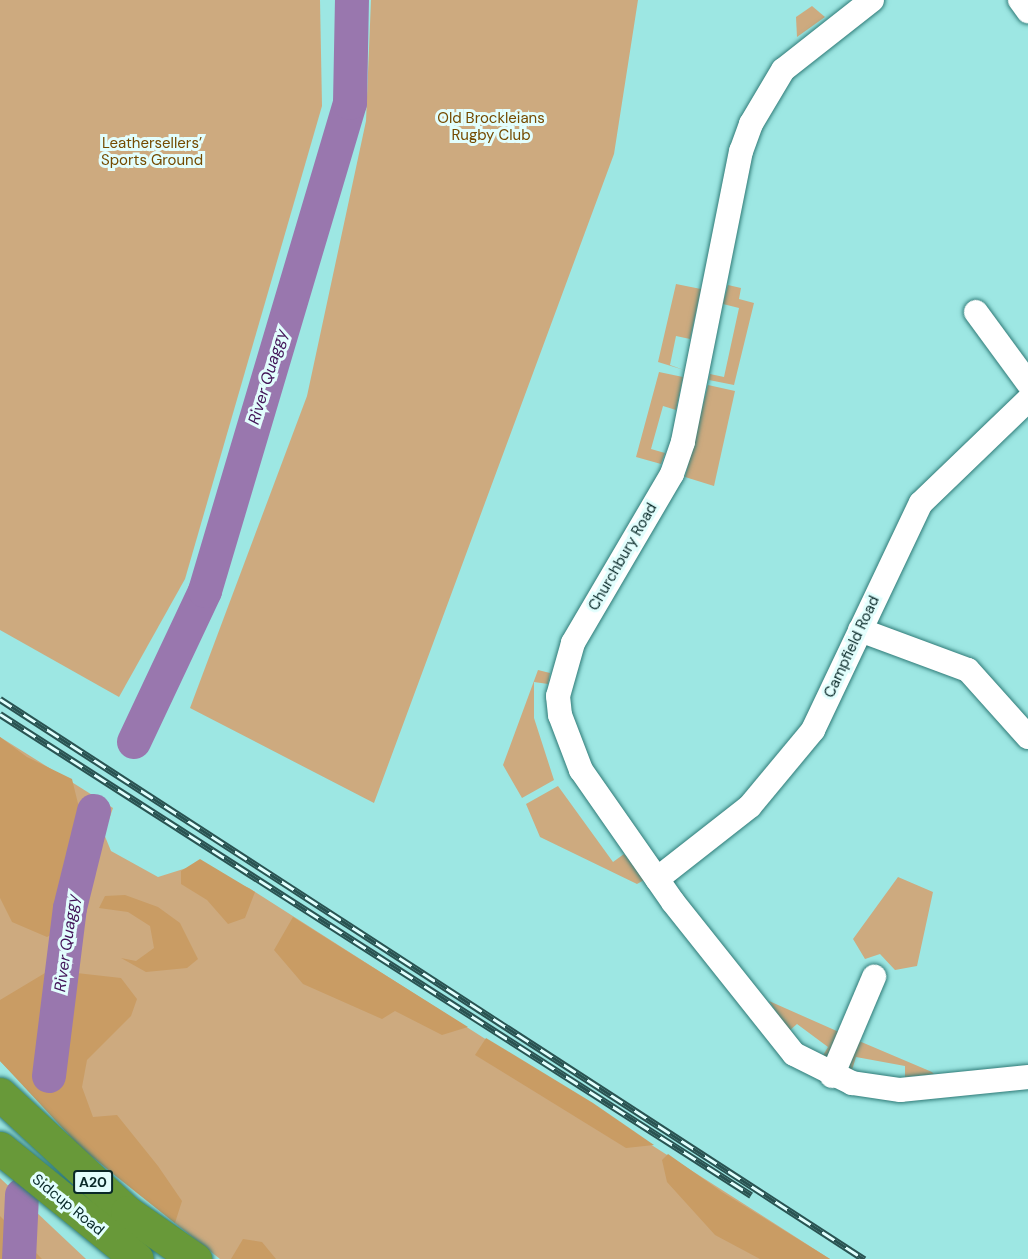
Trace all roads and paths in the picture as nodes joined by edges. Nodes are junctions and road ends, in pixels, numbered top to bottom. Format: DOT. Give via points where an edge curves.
graph roads {
  1 [pos="872,0"];
  2 [pos="1020,0"];
  3 [pos="1028,11"];
  4 [pos="976,312"];
  5 [pos="1028,383"];
  6 [pos="1028,400"];
  7 [pos="860,630"];
  8 [pos="1028,737"];
  9 [pos="657,879"];
  10 [pos="874,977"];
  11 [pos="832,1076"];
  12 [pos="1028,1077"];
  13 [pos="0,1094"];
  14 [pos="0,1148"];
  15 [pos="137,1259"];
  16 [pos="195,1259"];
  1 -- 9 [label="street, Churchbury Road" via="783,70 751,124 741,151 683,442 672,474 573,643 562,675 560,715 572,753"];
  2 -- 3 [label="street"];
  4 -- 5 [label="street"];
  6 -- 7 [label="street, Campfield Road" via="921,503"];
  7 -- 8 [label="street" via="968,670"];
  7 -- 9 [label="street, Campfield Road" via="813,730 750,806"];
  9 -- 11 [label="street, Churchbury Road" via="777,1037"];
  10 -- 11 [label="street"];
  11 -- 12 [label="street, Churchbury Road" via="900,1090"];
  13 -- 16 [label="highway, A20" via="127,1212"];
  14 -- 15 [label="highway, Sidcup Road / A20"];
}
